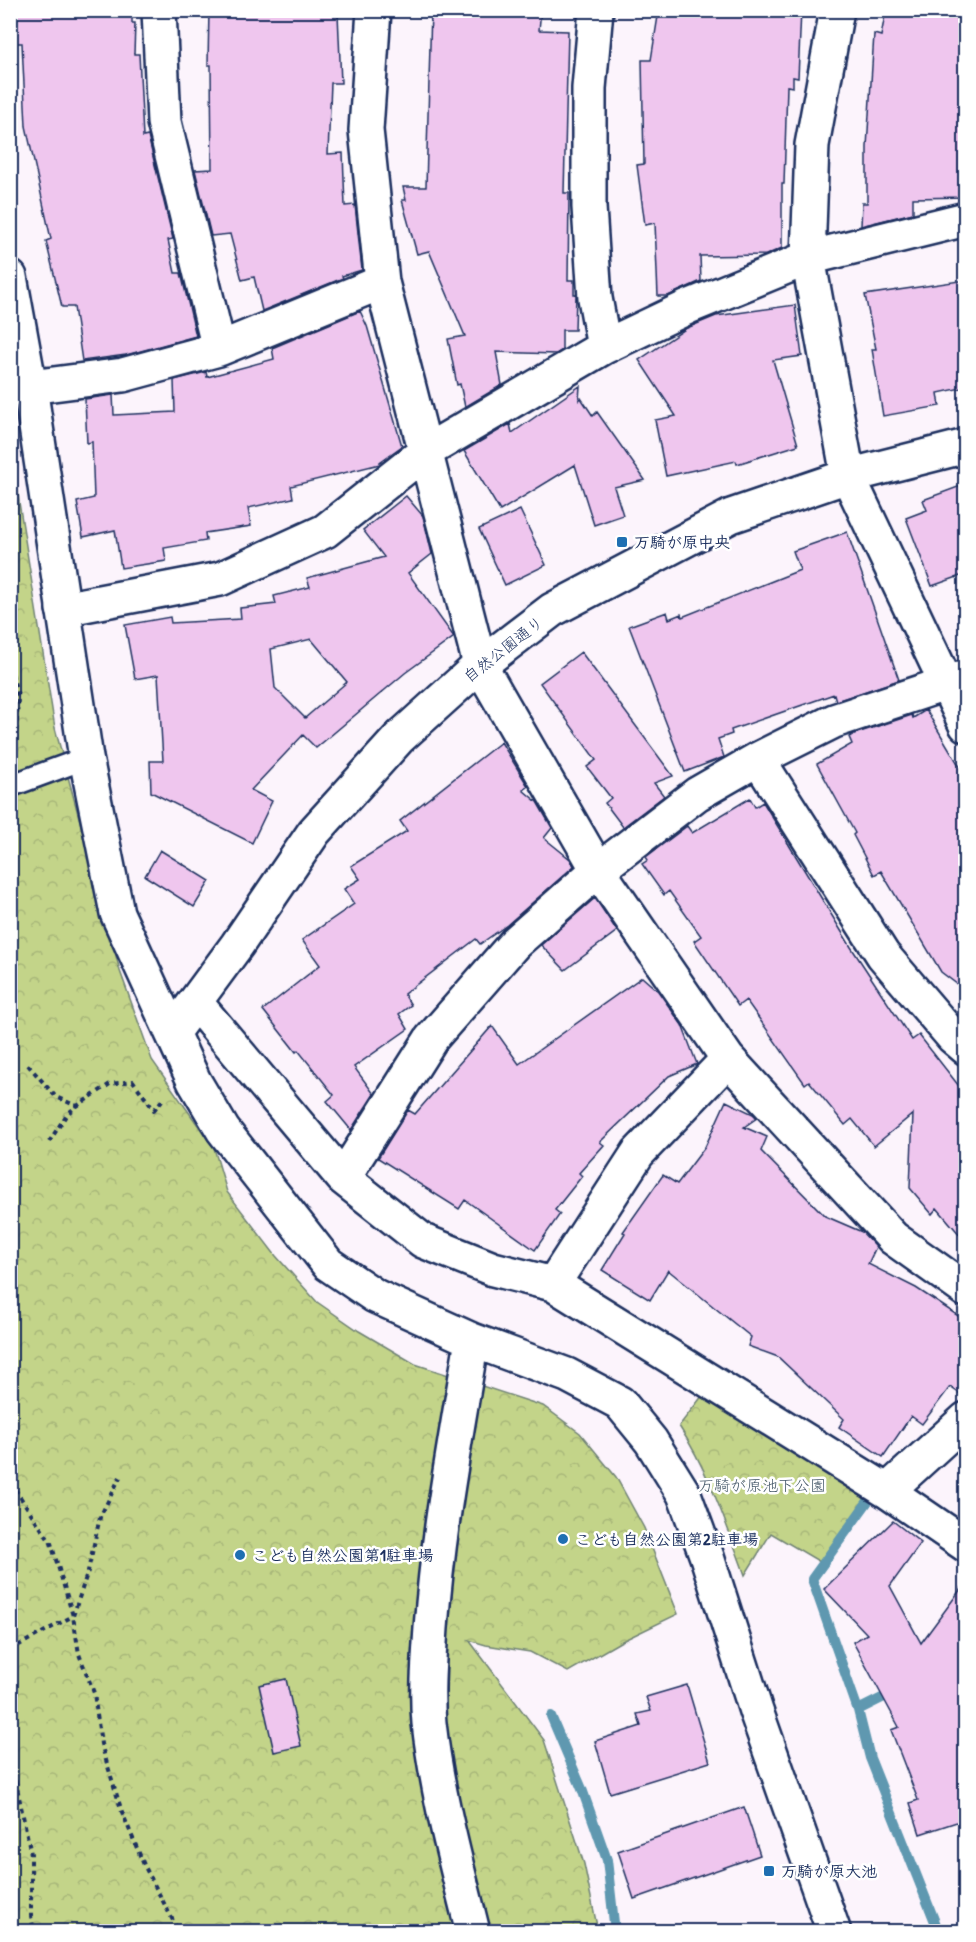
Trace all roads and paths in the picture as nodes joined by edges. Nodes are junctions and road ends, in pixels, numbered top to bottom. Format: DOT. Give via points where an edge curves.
graph roads {
  1 [pos="159,10"];
  2 [pos="374,10"];
  3 [pos="596,10"];
  4 [pos="837,10"];
  5 [pos="966,219"];
  6 [pos="808,258"];
  7 [pos="10,277"];
  8 [pos="382,282"];
  9 [pos="604,347"];
  10 [pos="219,349"];
  11 [pos="30,387"];
  12 [pos="966,446"];
  13 [pos="425,452"];
  14 [pos="848,476"];
  15 [pos="63,609"];
  16 [pos="10,665"];
  17 [pos="480,665"];
  18 [pos="12,677"];
  19 [pos="955,679"];
  20 [pos="966,725"];
  21 [pos="86,758"];
  22 [pos="758,759"];
  23 [pos="14,784"];
  24 [pos="598,870"];
  25 [pos="196,1003"];
  26 [pos="172,1033"];
  27 [pos="966,1048"];
  28 [pos="728,1059"];
  29 [pos="28,1065"];
  30 [pos="188,1068"];
  31 [pos="77,1106"];
  32 [pos="50,1142"];
  33 [pos="343,1178"];
  34 [pos="553,1284"];
  35 [pos="966,1290"];
  36 [pos="472,1340"];
  37 [pos="966,1419"];
  38 [pos="120,1477"];
  39 [pos="10,1482"];
  40 [pos="887,1491"];
  41 [pos="966,1545"];
  42 [pos="74,1616"];
  43 [pos="10,1650"];
  44 [pos="10,1754"];
  45 [pos="34,1932"];
  46 [pos="179,1932"];
  47 [pos="473,1932"];
  48 [pos="834,1932"];
  1 -- 10 [label="street" via="164,122"];
  2 -- 8 [label="street" via="366,130"];
  3 -- 9 [label="street" via="589,88 589,207 595,298"];
  4 -- 6 [label="street" via="812,145"];
  5 -- 6 [label="street"];
  6 -- 9 [label="street" via="688,307"];
  6 -- 14 [label="street"];
  7 -- 11 [label="street"];
  8 -- 10 [label="street"];
  8 -- 13 [label="street"];
  9 -- 13 [label="street"];
  10 -- 11 [label="street" via="123,375"];
  11 -- 15 [label="street"];
  12 -- 14 [label="street, 自然公園通り"];
  13 -- 15 [label="street" via="325,531 220,579"];
  13 -- 17 [label="street"];
  14 -- 17 [label="street, 自然公園通り" via="731,516 552,610"];
  14 -- 19 [label="street"];
  15 -- 21 [label="street"];
  16 -- 18 [label="path"];
  17 -- 24 [label="street"];
  17 -- 25 [label="street, 自然公園通り" via="399,738 314,832"];
  18 -- 23 [label="path" via="18,697"];
  19 -- 20 [label="street"];
  19 -- 22 [label="street" via="834,721"];
  21 -- 23 [label="lane"];
  21 -- 26 [label="street" via="117,913"];
  22 -- 24 [label="street" via="697,794"];
  22 -- 27 [label="street" via="883,955"];
  24 -- 28 [label="street"];
  24 -- 33 [label="street" via="515,943 431,1040"];
  25 -- 26 [label="street, 自然公園通り"];
  25 -- 33 [label="street"];
  26 -- 30 [label="street"];
  28 -- 34 [label="street" via="638,1153"];
  28 -- 35 [label="street" via="893,1238"];
  29 -- 31 [label="path" via="56,1097"];
  30 -- 31 [label="path" via="154,1110 133,1082 110,1084"];
  30 -- 36 [label="street" via="224,1130 328,1264 375,1296"];
  31 -- 32 [label="path" via="67,1114"];
  33 -- 34 [label="street" via="423,1241 493,1269"];
  34 -- 40 [label="street"];
  36 -- 47 [label="street" via="440,1532 428,1686 429,1722 442,1802"];
  36 -- 48 [label="street" via="567,1375 620,1403 651,1441 684,1494"];
  37 -- 40 [label="street"];
  38 -- 42 [label="path" via="100,1517"];
  39 -- 42 [label="path" via="51,1543"];
  40 -- 41 [label="street"];
  42 -- 43 [label="path"];
  42 -- 46 [label="path" via="79,1654 94,1693 101,1744 122,1812"];
  44 -- 45 [label="path" via="31,1854"];
}
